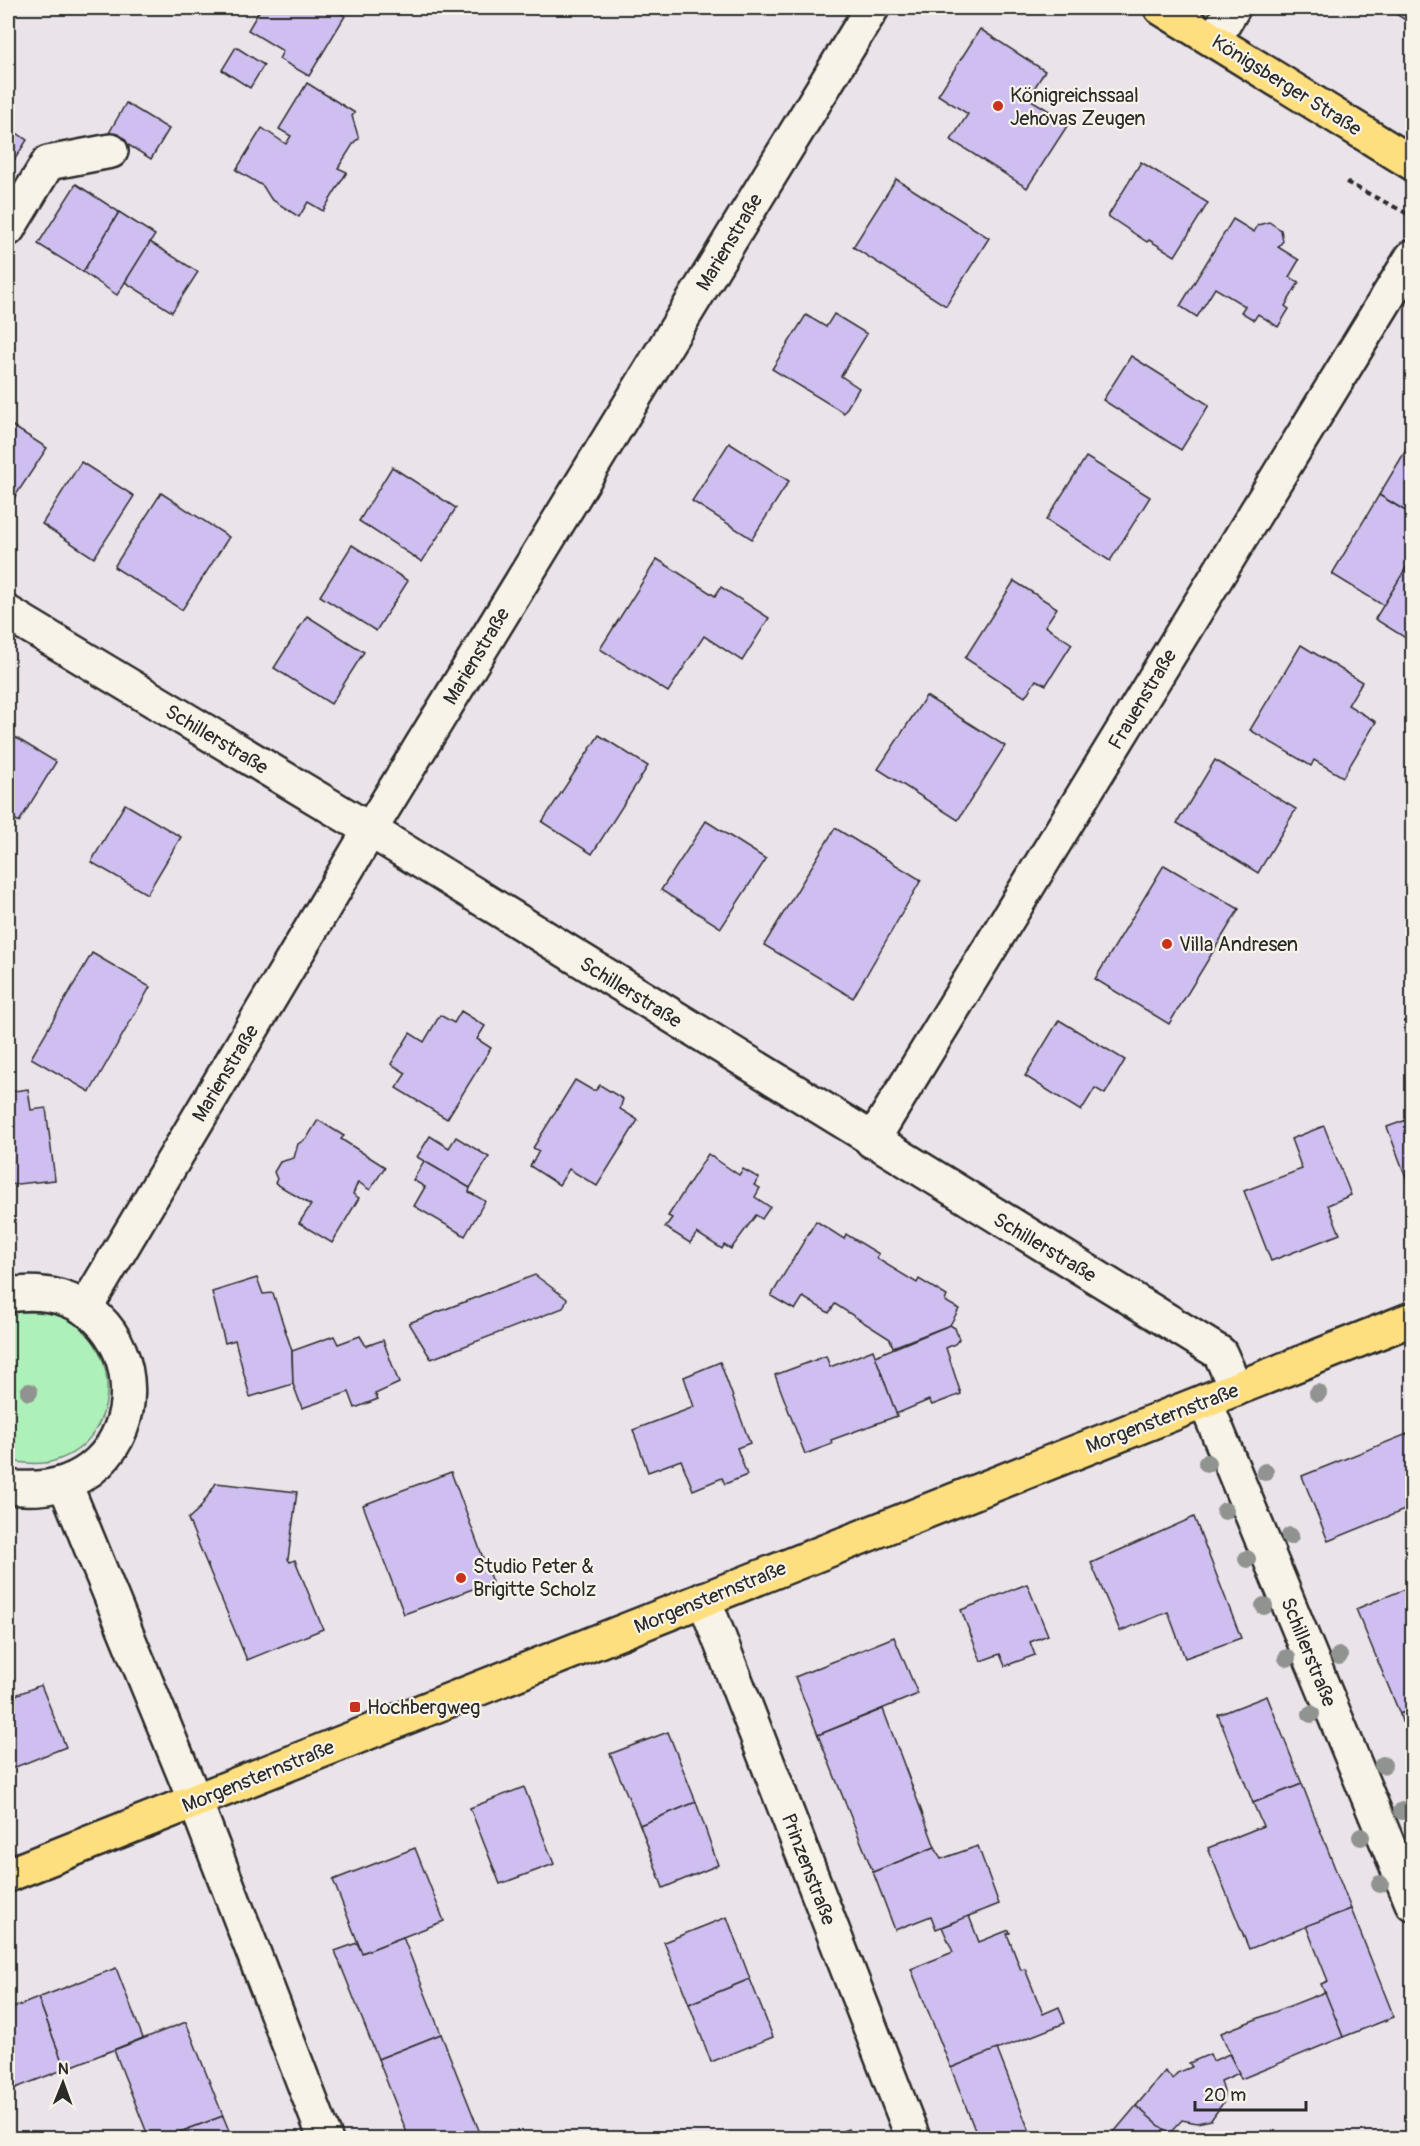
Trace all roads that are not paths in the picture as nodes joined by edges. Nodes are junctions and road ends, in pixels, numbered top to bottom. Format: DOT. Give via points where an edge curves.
graph roads {
  1 [pos="872,8"];
  2 [pos="1161,8"];
  3 [pos="1233,8"];
  4 [pos="1214,40"];
  5 [pos="111,151"];
  6 [pos="1413,163"];
  7 [pos="8,229"];
  8 [pos="1413,257"];
  9 [pos="8,613"];
  10 [pos="370,830"];
  11 [pos="872,1141"];
  12 [pos="8,1295"];
  13 [pos="85,1308"];
  14 [pos="1413,1319"];
  15 [pos="1236,1389"];
  16 [pos="1205,1401"];
  17 [pos="65,1484"];
  18 [pos="8,1487"];
  19 [pos="704,1599"];
  20 [pos="195,1801"];
  21 [pos="8,1875"];
  22 [pos="1413,1903"];
  23 [pos="325,2139"];
  24 [pos="913,2139"];
  1 -- 10 [label="street, Marienstraße"];
  2 -- 4 [label="main road, Königsberger Straße"];
  3 -- 4 [label="street"];
  4 -- 6 [label="main road, Königsberger Straße"];
  5 -- 7 [label="street" via="48,163"];
  8 -- 11 [label="street, Frauenstraße"];
  9 -- 10 [label="street, Schillerstraße"];
  10 -- 11 [label="street, Schillerstraße"];
  10 -- 13 [label="street, Marienstraße"];
  11 -- 15 [label="street, Schillerstraße" via="1220,1353"];
  12 -- 13 [label="street" via="30,1292 58,1296"];
  13 -- 17 [label="street" via="108,1329 123,1356 129,1387 126,1417 113,1445 92,1469"];
  14 -- 15 [label="main road, Morgensternstraße"];
  15 -- 16 [label="main road, Morgensternstraße"];
  16 -- 19 [label="main road, Morgensternstraße"];
  16 -- 22 [label="street, Schillerstraße"];
  17 -- 18 [label="street" via="32,1491"];
  17 -- 20 [label="street"];
  19 -- 20 [label="main road, Morgensternstraße"];
  19 -- 24 [label="street, Prinzenstraße"];
  20 -- 21 [label="main road, Morgensternstraße"];
  20 -- 23 [label="street"];
}
